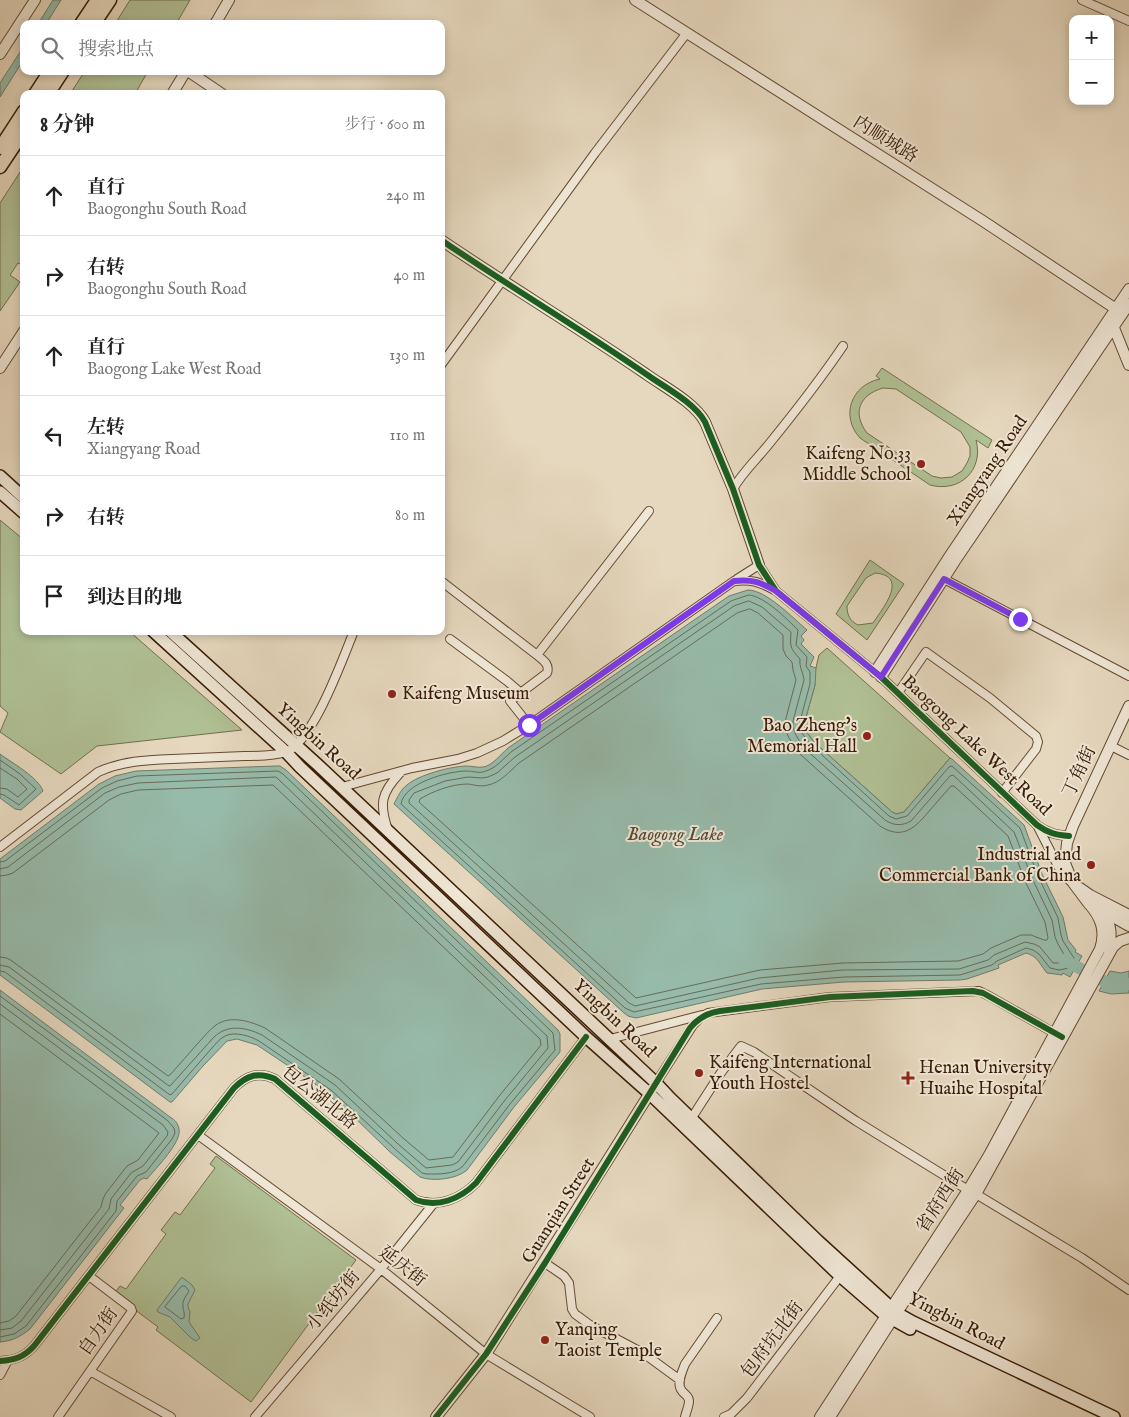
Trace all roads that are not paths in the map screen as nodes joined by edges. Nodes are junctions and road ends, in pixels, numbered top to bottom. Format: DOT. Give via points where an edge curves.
graph roads {
  1 [pos="35,0"];
  2 [pos="97,0"];
  3 [pos="110,0"];
  4 [pos="230,0"];
  5 [pos="635,0"];
  6 [pos="1082,0"];
  7 [pos="22,20"];
  8 [pos="84,20"];
  9 [pos="97,20"];
  10 [pos="218,20"];
  11 [pos="1129,21"];
  12 [pos="20,23"];
  13 [pos="686,34"];
  14 [pos="0,54"];
  15 [pos="47,75"];
  16 [pos="60,75"];
  17 [pos="184,75"];
  18 [pos="193,75"];
  19 [pos="38,90"];
  20 [pos="51,90"];
  21 [pos="175,90"];
  22 [pos="216,90"];
  23 [pos="20,117"];
  24 [pos="20,137"];
  25 [pos="0,148"];
  26 [pos="0,167"];
  27 [pos="445,243"];
  28 [pos="502,281"];
  29 [pos="1129,289"];
  30 [pos="1123,312"];
  31 [pos="1114,328"];
  32 [pos="20,337"];
  33 [pos="843,346"];
  34 [pos="445,359"];
  35 [pos="1129,365"];
  36 [pos="0,368"];
  37 [pos="0,476"];
  38 [pos="733,489"];
  39 [pos="0,492"];
  40 [pos="20,494"];
  41 [pos="20,510"];
  42 [pos="649,511"];
  43 [pos="760,565"];
  44 [pos="944,579"];
  45 [pos="734,581"];
  46 [pos="445,584"];
  47 [pos="776,591"];
  48 [pos="157,635"];
  49 [pos="174,635"];
  50 [pos="352,635"];
  51 [pos="450,639"];
  52 [pos="537,655"];
  53 [pos="878,675"];
  54 [pos="1129,676"];
  55 [pos="521,693"];
  56 [pos="898,693"];
  57 [pos="1129,706"];
  58 [pos="529,725"];
  59 [pos="296,745"];
  60 [pos="1111,746"];
  61 [pos="286,752"];
  62 [pos="1129,755"];
  63 [pos="401,771"];
  64 [pos="342,787"];
  65 [pos="1002,792"];
  66 [pos="1037,825"];
  67 [pos="389,832"];
  68 [pos="1069,836"];
  69 [pos="0,847"];
  70 [pos="1073,883"];
  71 [pos="1089,899"];
  72 [pos="1103,913"];
  73 [pos="1129,915"];
  74 [pos="1129,926"];
  75 [pos="1129,933"];
  76 [pos="1129,938"];
  77 [pos="1105,946"];
  78 [pos="708,1013"];
  79 [pos="1058,1035"];
  80 [pos="586,1037"];
  81 [pos="610,1039"];
  82 [pos="656,1083"];
  83 [pos="650,1094"];
  84 [pos="691,1119"];
  85 [pos="198,1134"];
  86 [pos="972,1192"];
  87 [pos="434,1203"];
  88 [pos="544,1263"];
  89 [pos="381,1269"];
  90 [pos="89,1276"];
  91 [pos="840,1276"];
  92 [pos="1129,1290"];
  93 [pos="891,1314"];
  94 [pos="717,1318"];
  95 [pos="486,1354"];
  96 [pos="4,1360"];
  97 [pos="90,1371"];
  98 [pos="0,1375"];
  99 [pos="680,1380"];
  100 [pos="58,1417"];
  101 [pos="171,1417"];
  102 [pos="255,1417"];
  103 [pos="436,1417"];
  104 [pos="590,1417"];
  105 [pos="685,1417"];
  106 [pos="724,1417"];
  107 [pos="820,1417"];
  108 [pos="830,1417"];
  109 [pos="1095,1417"];
  110 [pos="1114,1417"];
  1 -- 7 [label="street"];
  2 -- 8 [label="main road"];
  3 -- 9 [label="main road"];
  4 -- 10 [label="street"];
  5 -- 13 [label="street, 内顺城路"];
  6 -- 11 [label="street"];
  12 -- 14 [label="street"];
  13 -- 28 [label="street"];
  13 -- 30 [label="street, 内顺城路"];
  15 -- 19 [label="main road"];
  16 -- 20 [label="main road"];
  17 -- 21 [label="street"];
  18 -- 22 [label="street"];
  23 -- 25 [label="main road"];
  24 -- 26 [label="main road"];
  27 -- 28 [label="street"];
  28 -- 34 [label="street"];
  28 -- 38 [label="street" via="606,346 698,413 705,422"];
  29 -- 30 [label="street, Xiangyang Road"];
  30 -- 31 [label="street, Xiangyang Road"];
  30 -- 53 [label="street, Xiangyang Road" via="949,557"];
  31 -- 35 [label="street"];
  31 -- 44 [label="street, Xiangyang Road"];
  32 -- 36 [label="street"];
  33 -- 38 [label="street"];
  37 -- 40 [label="main road"];
  38 -- 43 [label="street"];
  39 -- 41 [label="main road"];
  42 -- 52 [label="street"];
  43 -- 45 [label="street"];
  43 -- 47 [label="street, Baogong Lake West Road"];
  44 -- 53 [label="street, Xiangyang Road"];
  44 -- 54 [label="street"];
  45 -- 47 [label="street" via="758,582"];
  45 -- 58 [label="street"];
  46 -- 52 [label="street"];
  47 -- 53 [label="street, Baogong Lake West Road"];
  48 -- 61 [label="main road, Yingbin Road"];
  49 -- 59 [label="main road, Yingbin Road"];
  50 -- 59 [label="street" via="324,700"];
  51 -- 55 [label="street"];
  52 -- 55 [label="street" via="547,665 547,673"];
  53 -- 56 [label="street, Baogong Lake West Road"];
  55 -- 58 [label="street" via="510,701"];
  56 -- 65 [label="street, Baogong Lake West Road"];
  56 -- 65 [label="street" via="926,652 1036,736 1036,749"];
  57 -- 60 [label="street, 丁角街"];
  58 -- 63 [label="street" via="477,753"];
  59 -- 61 [label="street"];
  59 -- 64 [label="main road, Yingbin Road"];
  60 -- 62 [label="street"];
  60 -- 68 [label="street, 丁角街"];
  61 -- 69 [label="street" via="262,756 124,762 111,766 98,772"];
  61 -- 80 [label="main road, Yingbin Road"];
  63 -- 64 [label="street"];
  63 -- 67 [label="street" via="383,800 383,815"];
  64 -- 67 [label="main road, Yingbin Road"];
  65 -- 66 [label="street, Baogong Lake West Road"];
  66 -- 68 [label="street, Baogong Lake West Road" via="1047,832"];
  66 -- 70 [label="street" via="1061,872"];
  67 -- 81 [label="main road, Yingbin Road"];
  68 -- 70 [label="street, 丁角街" via="1066,863"];
  70 -- 71 [label="street"];
  71 -- 72 [label="street"];
  71 -- 73 [label="street"];
  71 -- 77 [label="street" via="1100,921"];
  72 -- 74 [label="street"];
  72 -- 77 [label="street" via="1110,927"];
  75 -- 77 [label="street"];
  76 -- 77 [label="street" via="1112,947"];
  77 -- 79 [label="street, 省府西街"];
  78 -- 79 [label="street" via="830,997 973,991 983,993"];
  78 -- 81 [label="street"];
  78 -- 82 [label="street" via="693,1025"];
  79 -- 86 [label="street, 省府西街"];
  80 -- 83 [label="main road, Yingbin Road"];
  80 -- 87 [label="street" via="476,1183 455,1199"];
  81 -- 82 [label="main road, Yingbin Road"];
  82 -- 83 [label="street, Guanqian Street"];
  82 -- 84 [label="main road, Yingbin Road"];
  83 -- 88 [label="street, Guanqian Street"];
  83 -- 91 [label="main road, Yingbin Road"];
  84 -- 86 [label="street" via="741,1046"];
  84 -- 93 [label="main road, Yingbin Road"];
  85 -- 87 [label="street, 包公湖北路" via="241,1081 253,1075 267,1076 280,1083 416,1200"];
  85 -- 89 [label="street, 延庆街"];
  85 -- 90 [label="street, 包公湖北路"];
  86 -- 92 [label="street"];
  86 -- 93 [label="street, 省府西街"];
  87 -- 89 [label="street, 小纸坊街"];
  88 -- 95 [label="street, Guanqian Street"];
  88 -- 99 [label="street" via="569,1283 575,1314 642,1353"];
  89 -- 95 [label="street, 延庆街"];
  89 -- 102 [label="street, 小纸坊街"];
  90 -- 96 [label="street, 包公湖北路" via="24,1356"];
  90 -- 97 [label="street, 自力街" via="132,1311"];
  91 -- 93 [label="main road, Yingbin Road"];
  91 -- 106 [label="street, 包府坑北街" via="747,1398 732,1414"];
  93 -- 107 [label="street, 省府西街"];
  93 -- 108 [label="street, 省府西街"];
  93 -- 109 [label="main road, Yingbin Road"];
  93 -- 110 [label="main road, Yingbin Road"];
  94 -- 99 [label="street" via="686,1364"];
  95 -- 103 [label="street, Guanqian Street"];
  95 -- 104 [label="street, 延庆街"];
  96 -- 98 [label="street"];
  97 -- 100 [label="street, 自力街"];
  97 -- 101 [label="street"];
  99 -- 105 [label="street" via="680,1390 689,1400"];
}
